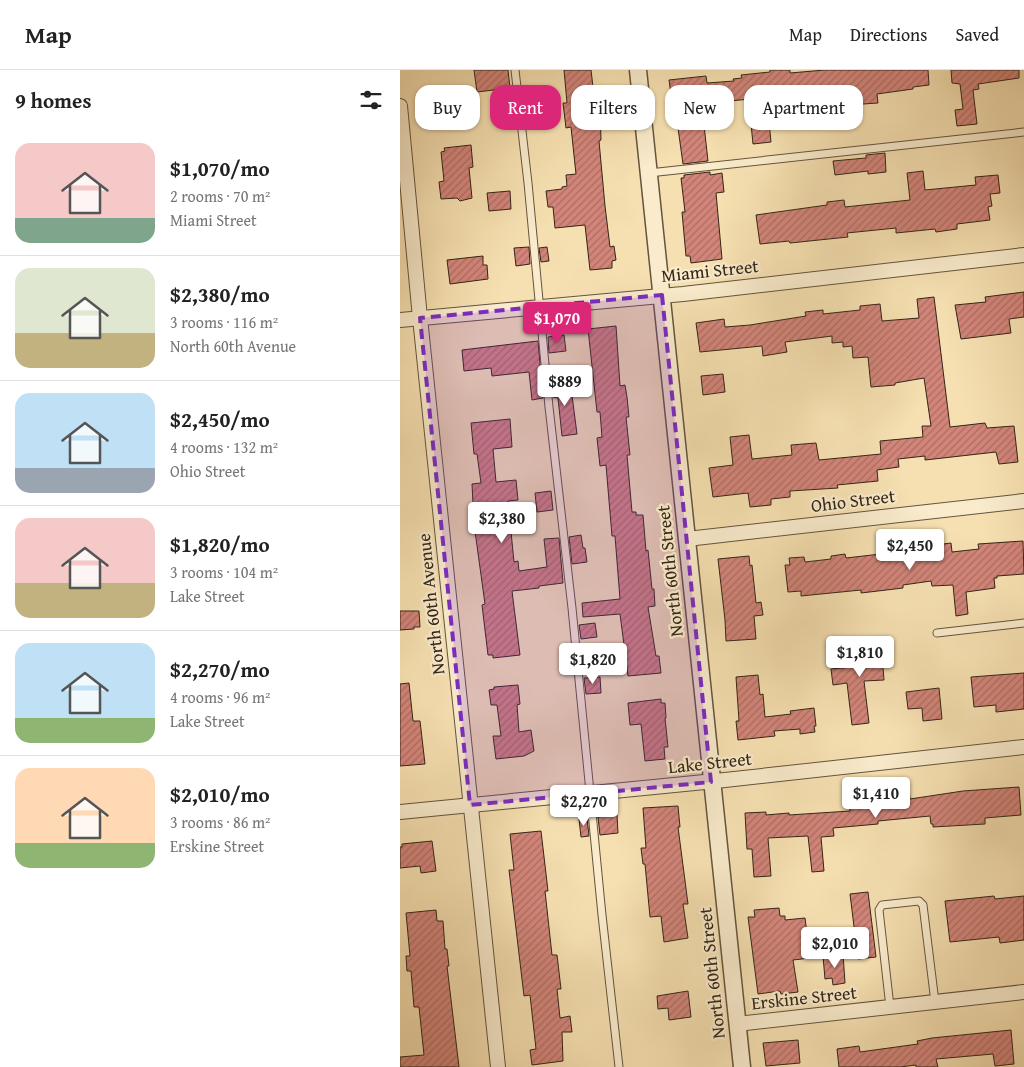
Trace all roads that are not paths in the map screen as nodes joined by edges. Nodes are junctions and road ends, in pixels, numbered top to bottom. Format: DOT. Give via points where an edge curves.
graph roads {
  1 [pos="515,70"];
  2 [pos="638,70"];
  3 [pos="400,106"];
  4 [pos="1024,132"];
  5 [pos="649,173"];
  6 [pos="1024,255"];
  7 [pos="662,295"];
  8 [pos="540,307"];
  9 [pos="420,318"];
  10 [pos="400,320"];
  11 [pos="1024,501"];
  12 [pos="687,539"];
  13 [pos="1024,623"];
  14 [pos="937,633"];
  15 [pos="1024,747"];
  16 [pos="711,782"];
  17 [pos="591,794"];
  18 [pos="470,805"];
  19 [pos="400,812"];
  20 [pos="1024,992"];
  21 [pos="934,1002"];
  22 [pos="890,1007"];
  23 [pos="737,1024"];
  24 [pos="498,1067"];
  25 [pos="619,1067"];
  26 [pos="742,1067"];
  1 -- 8 [label="lane"];
  2 -- 5 [label="street, North 60th Street"];
  3 -- 9 [label="street, North 60th Avenue"];
  4 -- 5 [label="lane"];
  5 -- 7 [label="street, North 60th Street"];
  6 -- 7 [label="street, Miami Street"];
  7 -- 8 [label="street, Miami Street"];
  7 -- 12 [label="street, North 60th Street"];
  8 -- 9 [label="street, Miami Street"];
  8 -- 17 [label="lane"];
  9 -- 10 [label="street, Miami Street"];
  9 -- 18 [label="street, North 60th Avenue"];
  11 -- 12 [label="street, Ohio Street"];
  12 -- 16 [label="street, North 60th Street"];
  13 -- 14 [label="lane"];
  15 -- 16 [label="street, Lake Street"];
  16 -- 17 [label="street, Lake Street"];
  16 -- 23 [label="street, North 60th Street"];
  17 -- 18 [label="street, Lake Street"];
  17 -- 25 [label="lane"];
  18 -- 19 [label="street, Lake Street"];
  18 -- 24 [label="street, North 60th Avenue"];
  20 -- 21 [label="street, Erskine Street"];
  21 -- 22 [label="street, Erskine Street"];
  21 -- 22 [label="lane" via="923,905 919,901 882,905 879,910"];
  22 -- 23 [label="street, Erskine Street"];
  23 -- 26 [label="street, North 60th Street"];
}
